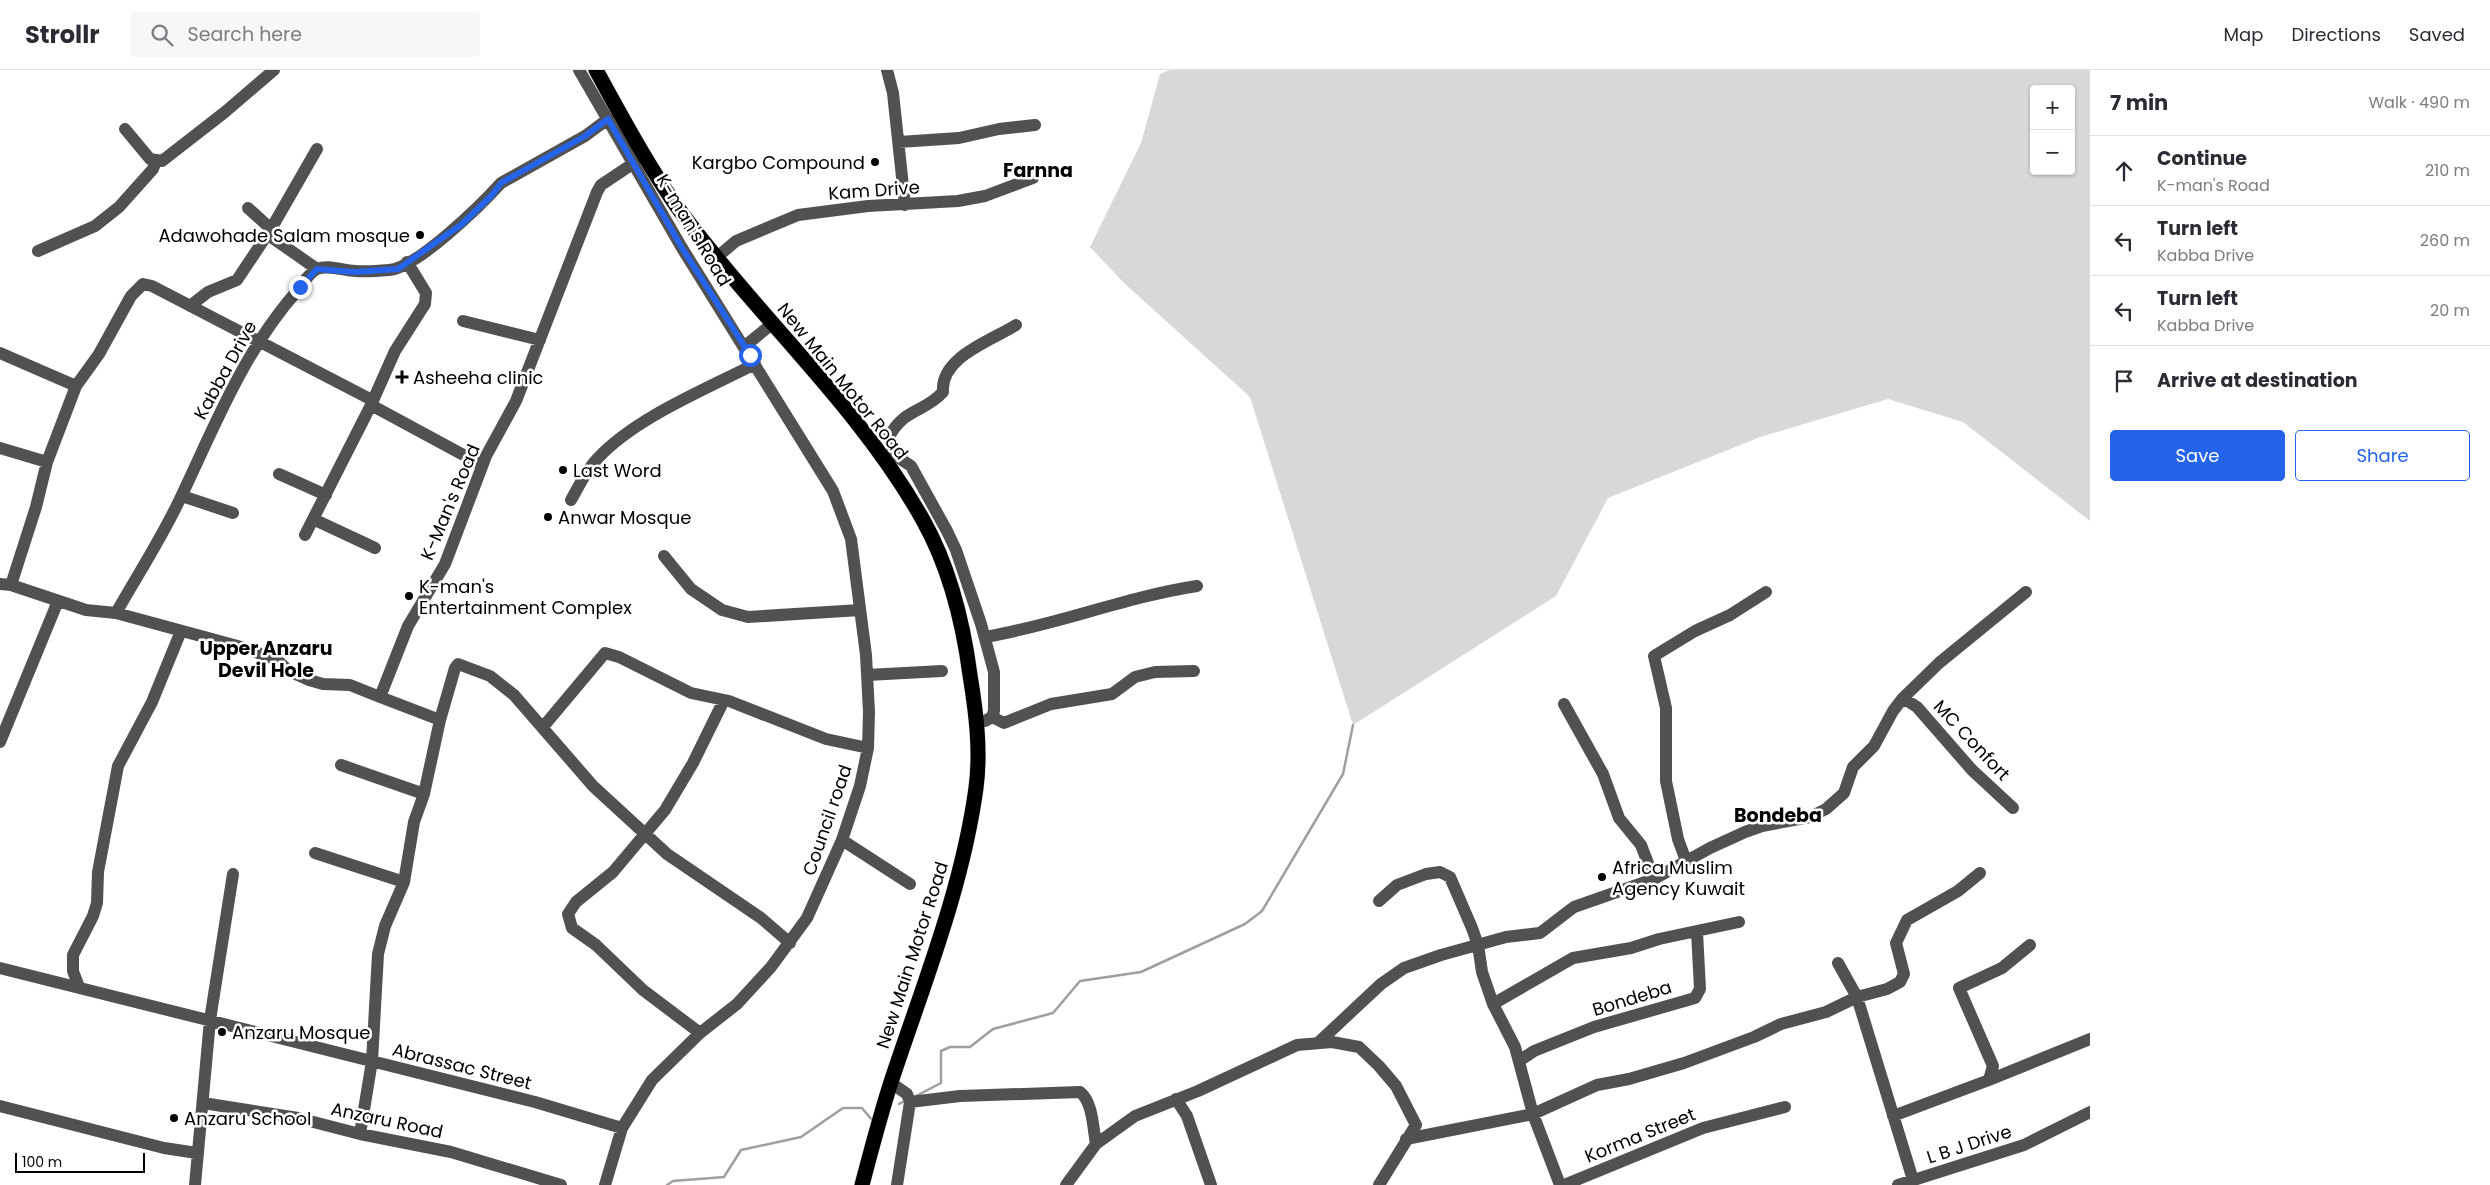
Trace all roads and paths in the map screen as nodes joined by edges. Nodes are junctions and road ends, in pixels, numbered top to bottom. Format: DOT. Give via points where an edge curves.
graph roads {
  1 [pos="580,70"];
  2 [pos="596,70"];
  3 [pos="605,70"];
  4 [pos="887,70"];
  5 [pos="272,71"];
  6 [pos="608,119"];
  7 [pos="1035,125"];
  8 [pos="125,129"];
  9 [pos="899,142"];
  10 [pos="316,149"];
  11 [pos="156,161"];
  12 [pos="634,163"];
  13 [pos="1033,178"];
  14 [pos="905,204"];
  15 [pos="248,208"];
  16 [pos="271,230"];
  17 [pos="38,250"];
  18 [pos="724,252"];
  19 [pos="407,262"];
  20 [pos="317,269"];
  21 [pos="190,306"];
  22 [pos="463,321"];
  23 [pos="773,323"];
  24 [pos="1016,325"];
  25 [pos="540,340"];
  26 [pos="257,342"];
  27 [pos="745,346"];
  28 [pos="0,353"];
  29 [pos="755,364"];
  30 [pos="76,386"];
  31 [pos="372,403"];
  32 [pos="782,406"];
  33 [pos="0,448"];
  34 [pos="892,454"];
  35 [pos="47,462"];
  36 [pos="482,465"];
  37 [pos="279,474"];
  38 [pos="326,495"];
  39 [pos="182,496"];
  40 [pos="571,500"];
  41 [pos="233,513"];
  42 [pos="313,519"];
  43 [pos="305,535"];
  44 [pos="375,548"];
  45 [pos="664,556"];
  46 [pos="6,585"];
  47 [pos="1197,586"];
  48 [pos="1766,592"];
  49 [pos="2026,592"];
  50 [pos="58,601"];
  51 [pos="860,610"];
  52 [pos="116,613"];
  53 [pos="181,631"];
  54 [pos="985,637"];
  55 [pos="942,671"];
  56 [pos="1194,671"];
  57 [pos="867,675"];
  58 [pos="380,697"];
  59 [pos="1904,698"];
  60 [pos="724,700"];
  61 [pos="1564,704"];
  62 [pos="989,718"];
  63 [pos="440,720"];
  64 [pos="543,727"];
  65 [pos="0,742"];
  66 [pos="868,748"];
  67 [pos="341,765"];
  68 [pos="424,794"];
  69 [pos="2013,808"];
  70 [pos="645,834"];
  71 [pos="842,840"];
  72 [pos="315,852"];
  73 [pos="1686,860"];
  74 [pos="1980,873"];
  75 [pos="233,874"];
  76 [pos="1654,879"];
  77 [pos="404,882"];
  78 [pos="910,884"];
  79 [pos="1379,901"];
  80 [pos="1739,922"];
  81 [pos="1697,932"];
  82 [pos="790,943"];
  83 [pos="1478,945"];
  84 [pos="2030,945"];
  85 [pos="1838,963"];
  86 [pos="0,968"];
  87 [pos="78,987"];
  88 [pos="1857,997"];
  89 [pos="1493,1004"];
  90 [pos="210,1020"];
  91 [pos="700,1033"];
  92 [pos="2090,1039"];
  93 [pos="1319,1042"];
  94 [pos="372,1061"];
  95 [pos="1519,1061"];
  96 [pos="1989,1080"];
  97 [pos="897,1087"];
  98 [pos="1176,1099"];
  99 [pos="910,1102"];
  100 [pos="203,1103"];
  101 [pos="0,1106"];
  102 [pos="1785,1107"];
  103 [pos="2090,1112"];
  104 [pos="1533,1114"];
  105 [pos="1893,1116"];
  106 [pos="622,1128"];
  107 [pos="360,1134"];
  108 [pos="1406,1140"];
  109 [pos="1096,1144"];
  110 [pos="197,1153"];
  111 [pos="1913,1180"];
  112 [pos="195,1185"];
  113 [pos="561,1185"];
  114 [pos="605,1185"];
  115 [pos="862,1185"];
  116 [pos="870,1185"];
  117 [pos="897,1185"];
  118 [pos="1066,1185"];
  119 [pos="1211,1185"];
  120 [pos="1379,1185"];
  121 [pos="1562,1185"];
  122 [pos="1898,1185"];
  1 -- 6 [label="street, K-man's Road"];
  2 -- 23 [label="highway, New Main Motor Road" via="636,143 682,214"];
  3 -- 18 [label="highway, New Main Motor Road" via="642,140 689,209"];
  4 -- 9 [label="street"];
  5 -- 11 [label="street" via="168,157"];
  6 -- 12 [label="street, K-man's Road"];
  6 -- 19 [label="street" via="585,136 501,183 462,224"];
  7 -- 9 [label="street" via="959,138"];
  8 -- 11 [label="street" via="150,159"];
  9 -- 14 [label="street"];
  10 -- 16 [label="street"];
  11 -- 17 [label="street" via="153,169 119,207 95,226"];
  12 -- 25 [label="street, K-Man's Road" via="601,185"];
  12 -- 27 [label="street, K-man's Road" via="682,248"];
  13 -- 14 [label="street, Kam Drive" via="968,200"];
  14 -- 18 [label="street, Kam Drive" via="798,215 736,241"];
  15 -- 16 [label="street"];
  16 -- 20 [label="street" via="274,239"];
  16 -- 21 [label="street" via="237,280 208,292"];
  18 -- 34 [label="highway, New Main Motor Road"];
  19 -- 20 [label="street" via="398,269 390,270"];
  19 -- 31 [label="street" via="426,298 395,351"];
  20 -- 26 [label="street, Kabba Drive" via="287,301"];
  21 -- 26 [label="street"];
  21 -- 30 [label="street" via="143,284 132,296 99,354"];
  22 -- 25 [label="street"];
  23 -- 27 [label="street"];
  23 -- 115 [label="highway, New Main Motor Road" via="884,457 924,522 945,568 964,628 977,722 976,786 960,869 936,956 890,1084"];
  24 -- 34 [label="street" via="949,368 942,383 943,392 937,399 912,411 889,437"];
  25 -- 36 [label="street, K-Man's Road" via="516,401"];
  26 -- 31 [label="street"];
  26 -- 39 [label="street, Kabba Drive"];
  27 -- 29 [label="street, K-man's Road"];
  28 -- 30 [label="street"];
  29 -- 32 [label="street, K-man's Road"];
  29 -- 40 [label="street" via="665,410 615,442 590,468"];
  30 -- 35 [label="street"];
  31 -- 36 [label="street"];
  31 -- 38 [label="street"];
  32 -- 51 [label="street, Council road" via="833,491 851,539"];
  33 -- 35 [label="street"];
  34 -- 54 [label="street" via="911,466 947,530"];
  34 -- 62 [label="highway, New Main Motor Road" via="931,518 953,565 972,625"];
  35 -- 46 [label="street" via="36,507"];
  36 -- 58 [label="street, K-Man's Road" via="445,564 408,626"];
  37 -- 38 [label="street"];
  38 -- 42 [label="street"];
  39 -- 41 [label="street"];
  39 -- 52 [label="street, Kabba Drive"];
  42 -- 43 [label="street"];
  42 -- 44 [label="street"];
  45 -- 51 [label="street" via="691,589 722,610 748,617"];
  46 -- 50 [label="street"];
  47 -- 54 [label="street" via="1158,592"];
  48 -- 73 [label="street" via="1654,656 1666,708 1666,781 1678,839"];
  49 -- 59 [label="street" via="1939,663"];
  50 -- 52 [label="street" via="86,610"];
  50 -- 65 [label="street"];
  51 -- 57 [label="street, Council road"];
  52 -- 53 [label="street"];
  53 -- 58 [label="street" via="277,660 289,671 310,680 350,685"];
  53 -- 87 [label="street" via="152,702 118,766 98,872 97,903 73,955"];
  54 -- 62 [label="street" via="994,672"];
  55 -- 57 [label="street"];
  56 -- 62 [label="street" via="1155,672 1135,678 1112,694 1051,704 1004,723"];
  57 -- 66 [label="street, Council road"];
  58 -- 63 [label="street"];
  59 -- 69 [label="street, MC Confort" via="1924,714 1972,770"];
  59 -- 73 [label="street" via="1874,746 1853,767 1844,793 1831,806 1810,817 1753,829"];
  60 -- 64 [label="street" via="691,693 605,653"];
  60 -- 66 [label="street" via="826,739"];
  60 -- 70 [label="street" via="694,763 665,810"];
  61 -- 76 [label="street" via="1603,774 1619,818 1644,852"];
  62 -- 97 [label="highway, New Main Motor Road" via="985,786 970,868"];
  63 -- 64 [label="street" via="458,664 490,676 514,695"];
  63 -- 68 [label="street"];
  64 -- 70 [label="street" via="593,786"];
  66 -- 71 [label="street, Council road" via="860,786"];
  67 -- 68 [label="street"];
  68 -- 77 [label="street" via="414,822"];
  70 -- 82 [label="street" via="667,854 761,918"];
  70 -- 91 [label="street" via="613,872 576,902 568,914 568,921 643,990"];
  71 -- 78 [label="street"];
  71 -- 82 [label="street, Council road" via="807,918"];
  72 -- 77 [label="street"];
  73 -- 76 [label="street"];
  74 -- 88 [label="street" via="1958,892 1906,920 1896,943 1904,974 1900,982 1888,989"];
  75 -- 90 [label="street"];
  76 -- 83 [label="street" via="1574,907 1540,934 1515,935"];
  77 -- 94 [label="street" via="385,926 378,954"];
  79 -- 83 [label="street" via="1406,881 1426,874 1445,873"];
  80 -- 81 [label="street"];
  81 -- 89 [label="street" via="1573,958"];
  81 -- 95 [label="street, Bondeba" via="1700,989 1695,998 1594,1027 1534,1051"];
  82 -- 91 [label="street, Council road" via="737,1004"];
  83 -- 89 [label="street" via="1482,972"];
  83 -- 93 [label="street" via="1416,963 1394,973"];
  84 -- 96 [label="street" via="2002,968 1958,988 1993,1066"];
  85 -- 88 [label="street"];
  86 -- 87 [label="street, Abrassac Street"];
  87 -- 90 [label="street, Abrassac Street"];
  88 -- 104 [label="street" via="1684,1063 1629,1080 1597,1085"];
  88 -- 105 [label="street"];
  89 -- 95 [label="street" via="1511,1037"];
  90 -- 94 [label="street, Abrassac Street"];
  90 -- 100 [label="street"];
  91 -- 106 [label="street, Council road" via="652,1080"];
  92 -- 96 [label="street"];
  93 -- 98 [label="street" via="1290,1046"];
  93 -- 108 [label="street" via="1359,1046 1379,1066 1396,1086 1416,1125"];
  94 -- 106 [label="street, Abrassac Street" via="536,1102"];
  94 -- 107 [label="street"];
  95 -- 104 [label="street"];
  96 -- 105 [label="street"];
  97 -- 99 [label="street" via="907,1094"];
  97 -- 116 [label="highway, New Main Motor Road"];
  98 -- 109 [label="street" via="1136,1116"];
  98 -- 119 [label="street" via="1187,1116"];
  99 -- 109 [label="street" via="960,1096 1080,1092 1085,1095"];
  99 -- 117 [label="street"];
  100 -- 107 [label="street, Anzaru Road" via="298,1118"];
  100 -- 110 [label="street"];
  101 -- 110 [label="street" via="164,1148"];
  102 -- 121 [label="street, Korma Street" via="1703,1128"];
  103 -- 111 [label="street, L B J Drive" via="2024,1145"];
  104 -- 108 [label="street"];
  104 -- 121 [label="street"];
  105 -- 111 [label="street"];
  106 -- 114 [label="street, Council road"];
  107 -- 113 [label="street, Anzaru Road" via="451,1152"];
  108 -- 120 [label="street"];
  109 -- 118 [label="street"];
  110 -- 112 [label="street"];
  111 -- 122 [label="street, L B J Drive"];
}
